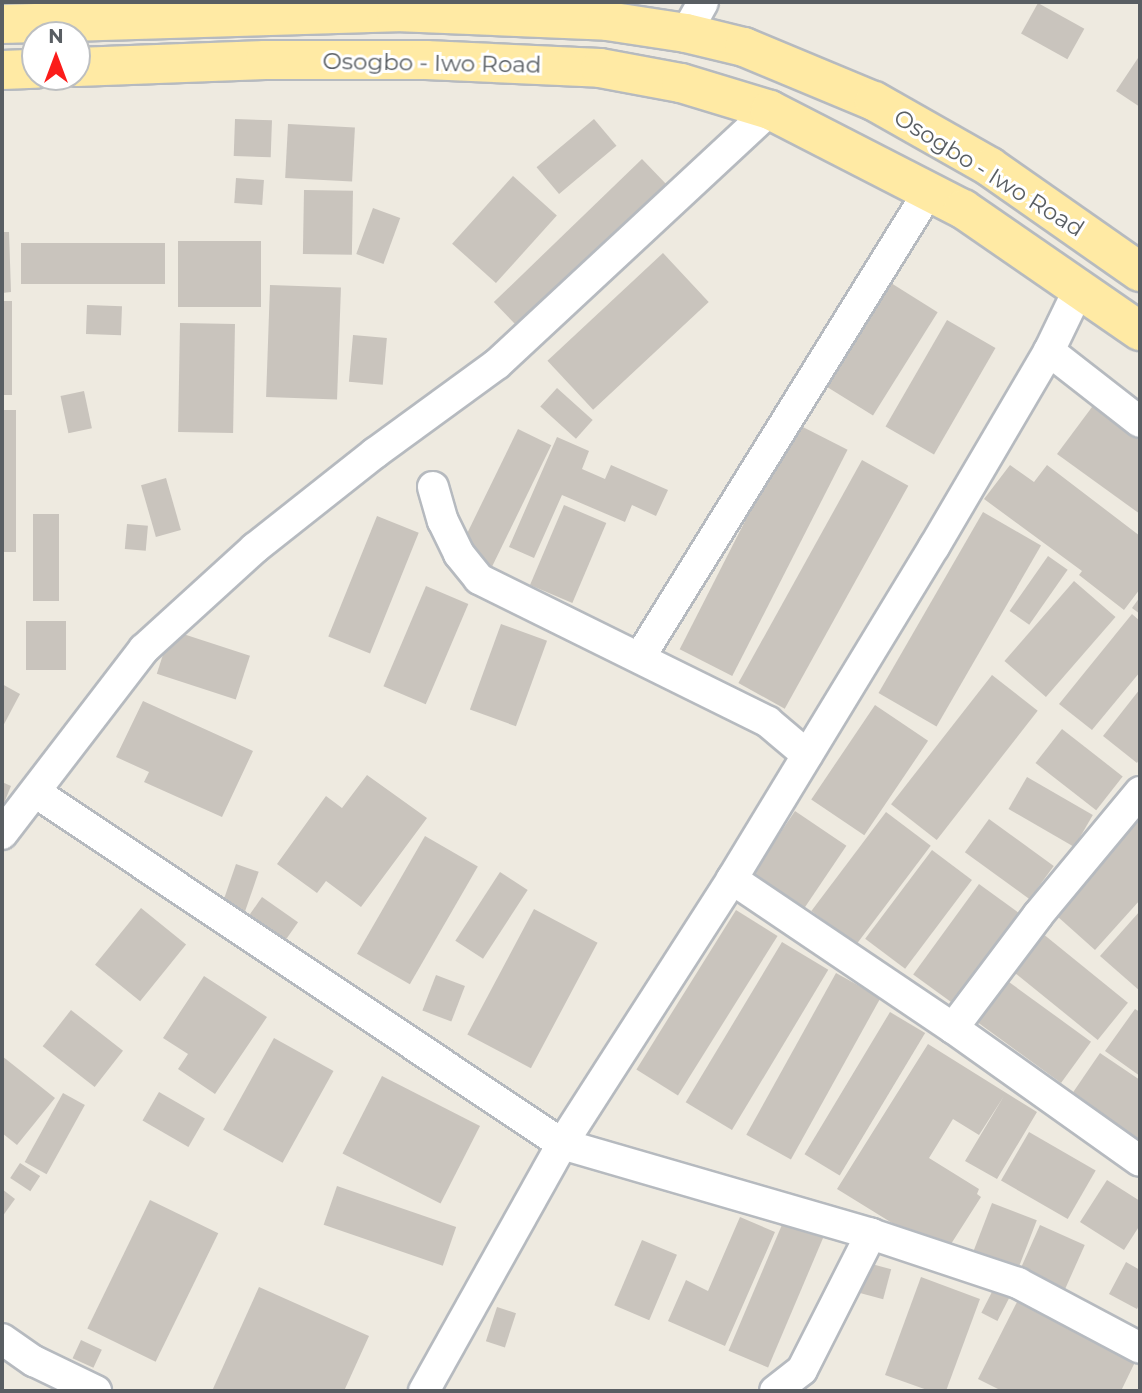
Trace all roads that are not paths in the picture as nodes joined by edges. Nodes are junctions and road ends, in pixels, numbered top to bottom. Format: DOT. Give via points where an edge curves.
graph roads {
  1 [pos="394,7"];
  2 [pos="16,17"];
  3 [pos="695,17"];
  4 [pos="91,66"];
  5 [pos="21,69"];
  6 [pos="2,70"];
  7 [pos="770,110"];
  8 [pos="929,191"];
  9 [pos="1140,272"];
  10 [pos="1080,287"];
  11 [pos="1140,331"];
  12 [pos="1049,351"];
  13 [pos="1140,422"];
  14 [pos="433,487"];
  15 [pos="640,657"];
  16 [pos="807,755"];
  17 [pos="35,792"];
  18 [pos="1140,792"];
  19 [pos="2,834"];
  20 [pos="732,879"];
  21 [pos="953,1028"];
  22 [pos="562,1144"];
  23 [pos="1140,1161"];
  24 [pos="871,1234"];
  25 [pos="2,1339"];
  26 [pos="1140,1348"];
  27 [pos="96,1391"];
  28 [pos="424,1391"];
  29 [pos="775,1391"];
  1 -- 2 [label="main road, Osogbo - Iwo Road"];
  1 -- 3 [label="main road, Osogbo - Iwo Road" via="607,22"];
  3 -- 9 [label="main road, Osogbo - Iwo Road" via="744,47 874,101 990,167"];
  4 -- 7 [label="main road, Osogbo - Iwo Road" via="426,60 600,68 681,83"];
  5 -- 6 [label="main road"];
  7 -- 8 [label="main road, Osogbo - Iwo Road"];
  7 -- 17 [label="street" via="497,364 255,548 144,649"];
  8 -- 10 [label="main road, Osogbo - Iwo Road"];
  8 -- 15 [label="street"];
  10 -- 11 [label="main road, Osogbo - Iwo Road"];
  10 -- 12 [label="street"];
  12 -- 13 [label="street"];
  12 -- 16 [label="street"];
  14 -- 15 [label="street" via="459,554 479,579"];
  15 -- 16 [label="street" via="768,722"];
  16 -- 20 [label="street"];
  17 -- 19 [label="street"];
  17 -- 22 [label="street"];
  18 -- 21 [label="street" via="1038,915"];
  20 -- 21 [label="street"];
  20 -- 22 [label="street"];
  21 -- 23 [label="street"];
  22 -- 24 [label="street"];
  22 -- 28 [label="street"];
  24 -- 26 [label="street" via="1018,1283"];
  24 -- 29 [label="street" via="802,1370"];
  25 -- 27 [label="street" via="34,1361"];
}
